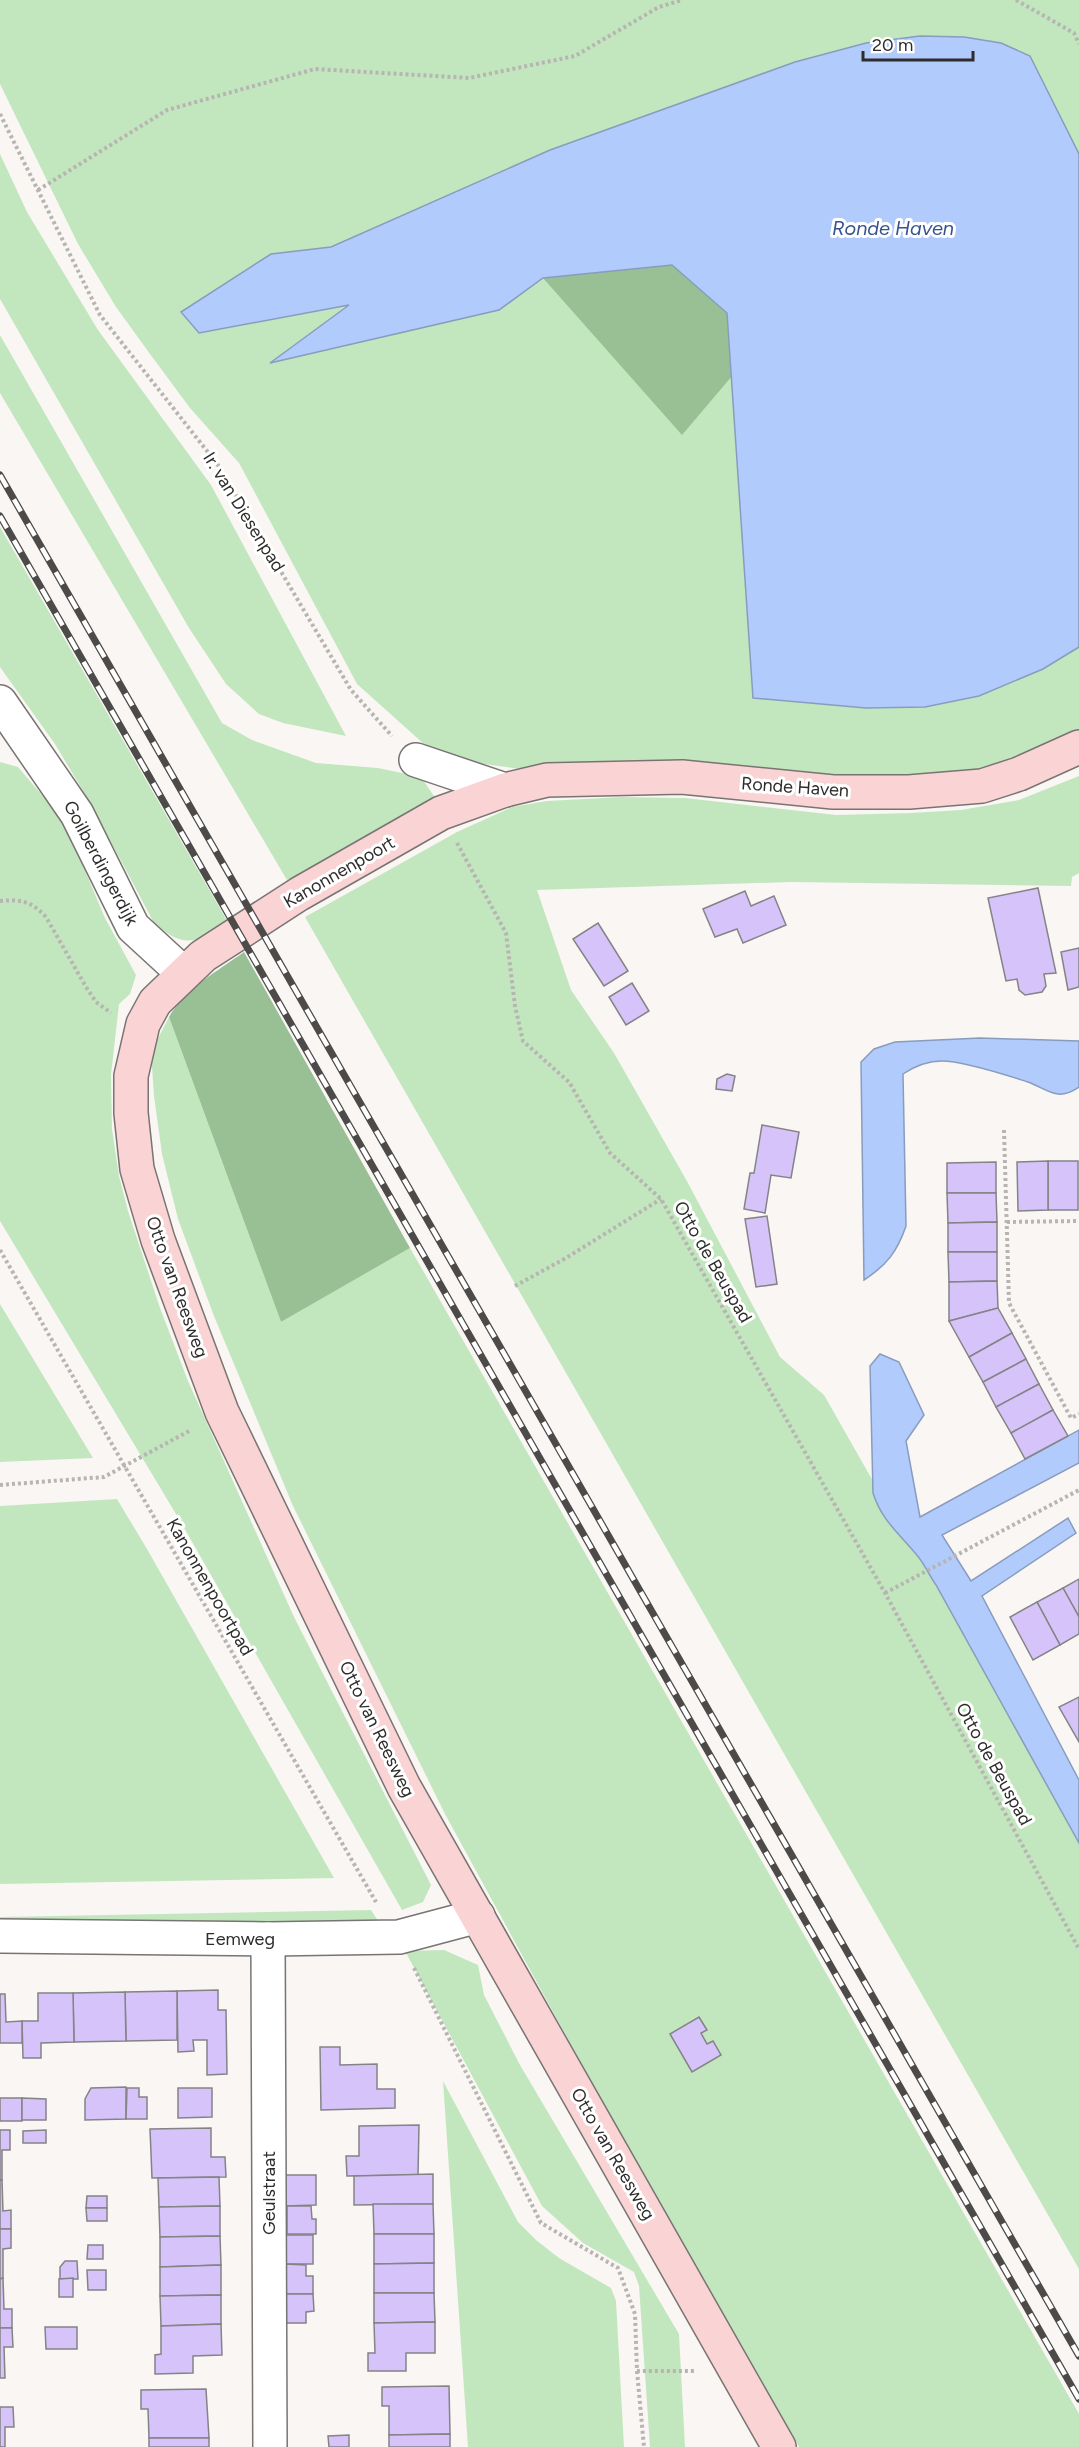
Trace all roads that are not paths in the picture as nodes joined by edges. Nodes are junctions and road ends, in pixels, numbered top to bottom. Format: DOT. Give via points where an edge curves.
graph roads {
  1 [pos="0,702"];
  2 [pos="15,743"];
  3 [pos="1079,747"];
  4 [pos="416,760"];
  5 [pos="505,790"];
  6 [pos="183,973"];
  7 [pos="477,1916"];
  8 [pos="0,1936"];
  9 [pos="268,1939"];
  10 [pos="270,2447"];
  11 [pos="779,2447"];
  1 -- 2 [label="street, Goilberdingerdijk"];
  2 -- 6 [label="street, Goilberdingerdijk" via="77,814 133,927"];
  3 -- 5 [label="street, Ronde Haven" via="982,786 909,792 833,792 682,777 547,780"];
  4 -- 5 [label="street"];
  5 -- 6 [label="street, Kanonnenpoort" via="441,813 319,882 203,956"];
  6 -- 7 [label="street, Otto van Reesweg" via="155,1002 143,1024 131,1076 137,1169 158,1240 222,1412 404,1787"];
  7 -- 9 [label="street, Eemweg" via="399,1937"];
  7 -- 11 [label="street, Otto van Reesweg"];
  8 -- 9 [label="street, Eemweg"];
  9 -- 10 [label="street, Geulstraat"];
}
